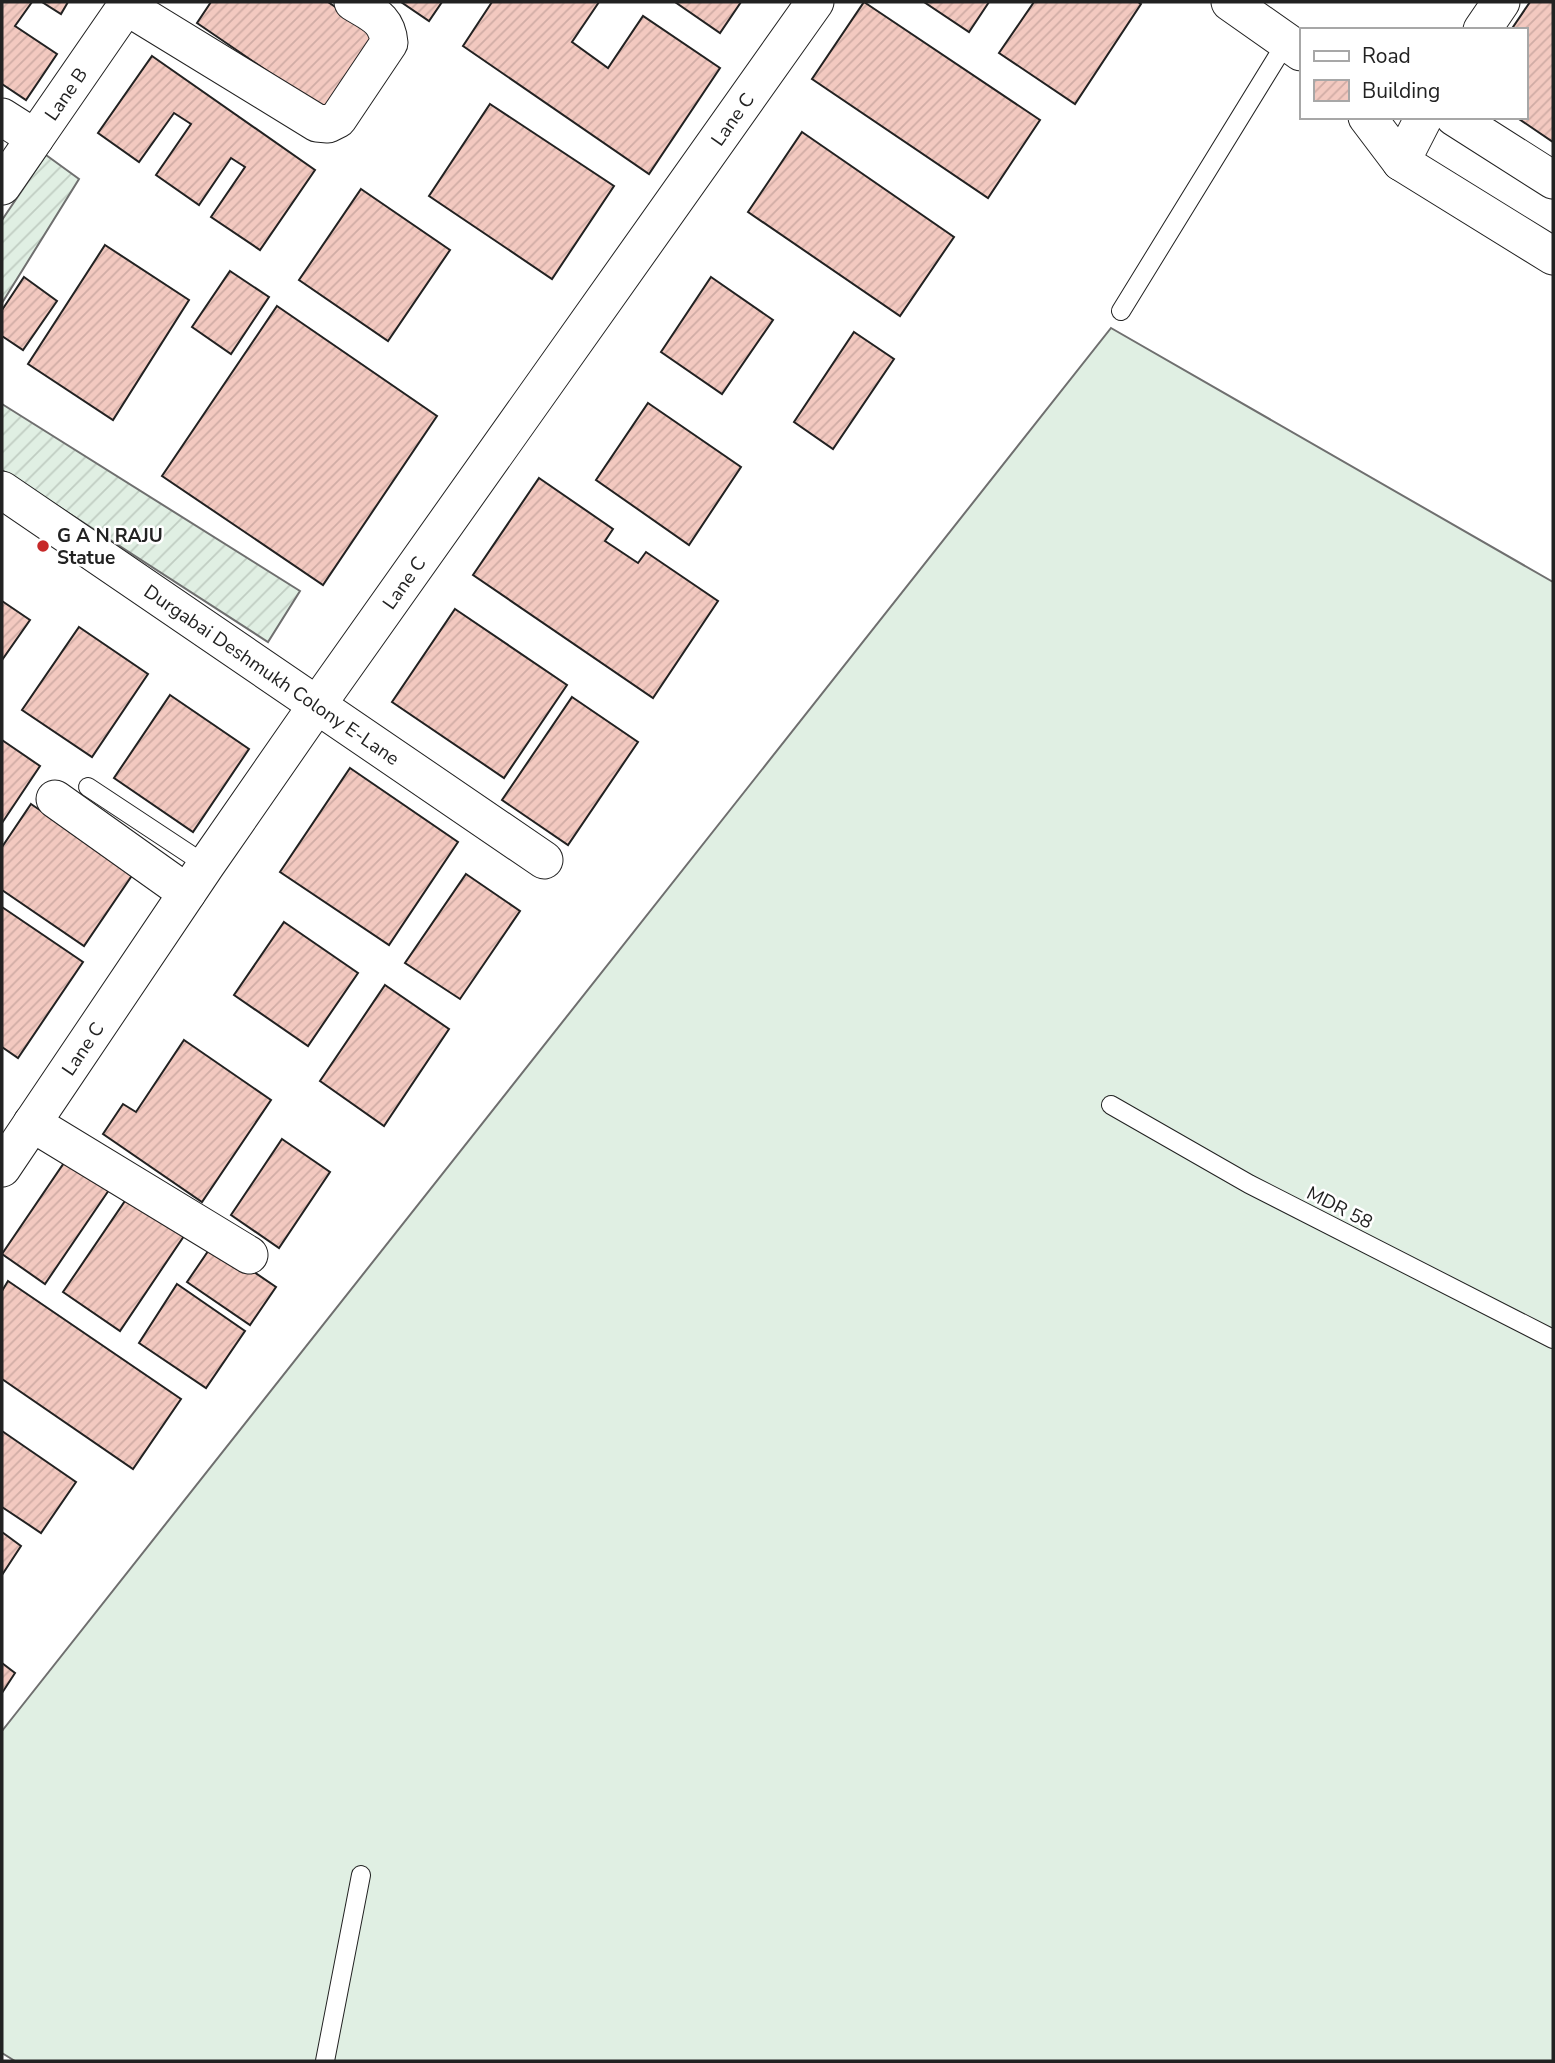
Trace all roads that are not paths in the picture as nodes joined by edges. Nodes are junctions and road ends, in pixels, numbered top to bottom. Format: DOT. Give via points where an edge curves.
graph roads {
  1 [pos="353,2"];
  2 [pos="814,2"];
  3 [pos="1230,2"];
  4 [pos="1501,2"];
  5 [pos="127,4"];
  6 [pos="1483,28"];
  7 [pos="1294,46"];
  8 [pos="1369,119"];
  9 [pos="1423,119"];
  10 [pos="1457,119"];
  11 [pos="11,126"];
  12 [pos="1401,162"];
  13 [pos="1553,180"];
  14 [pos="2,186"];
  15 [pos="1553,256"];
  16 [pos="1121,311"];
  17 [pos="2,490"];
  18 [pos="317,705"];
  19 [pos="72,793"];
  20 [pos="544,860"];
  21 [pos="197,879"];
  22 [pos="1111,1105"];
  23 [pos="32,1123"];
  24 [pos="2,1168"];
  25 [pos="249,1255"];
  26 [pos="1553,1339"];
  27 [pos="361,1875"];
  28 [pos="325,2061"];
  1 -- 5 [label="street" via="380,18 389,43 338,119 328,124 317,123"];
  2 -- 18 [label="street, Lane C"];
  3 -- 7 [label="street"];
  4 -- 6 [label="street"];
  5 -- 11 [label="street, Lane B"];
  7 -- 16 [label="lane"];
  8 -- 12 [label="street"];
  9 -- 12 [label="street"];
  10 -- 13 [label="street"];
  11 -- 14 [label="street, Lane B"];
  12 -- 15 [label="street"];
  17 -- 18 [label="street, Durgabai Deshmukh Colony E-Lane"];
  18 -- 20 [label="street, Durgabai Deshmukh Colony E-Lane"];
  18 -- 21 [label="street, Lane C"];
  19 -- 21 [label="street"];
  21 -- 23 [label="street, Lane C"];
  22 -- 26 [label="lane, MDR 58" via="1249,1184"];
  23 -- 24 [label="street, Lane C"];
  23 -- 25 [label="street"];
  27 -- 28 [label="lane"];
}
